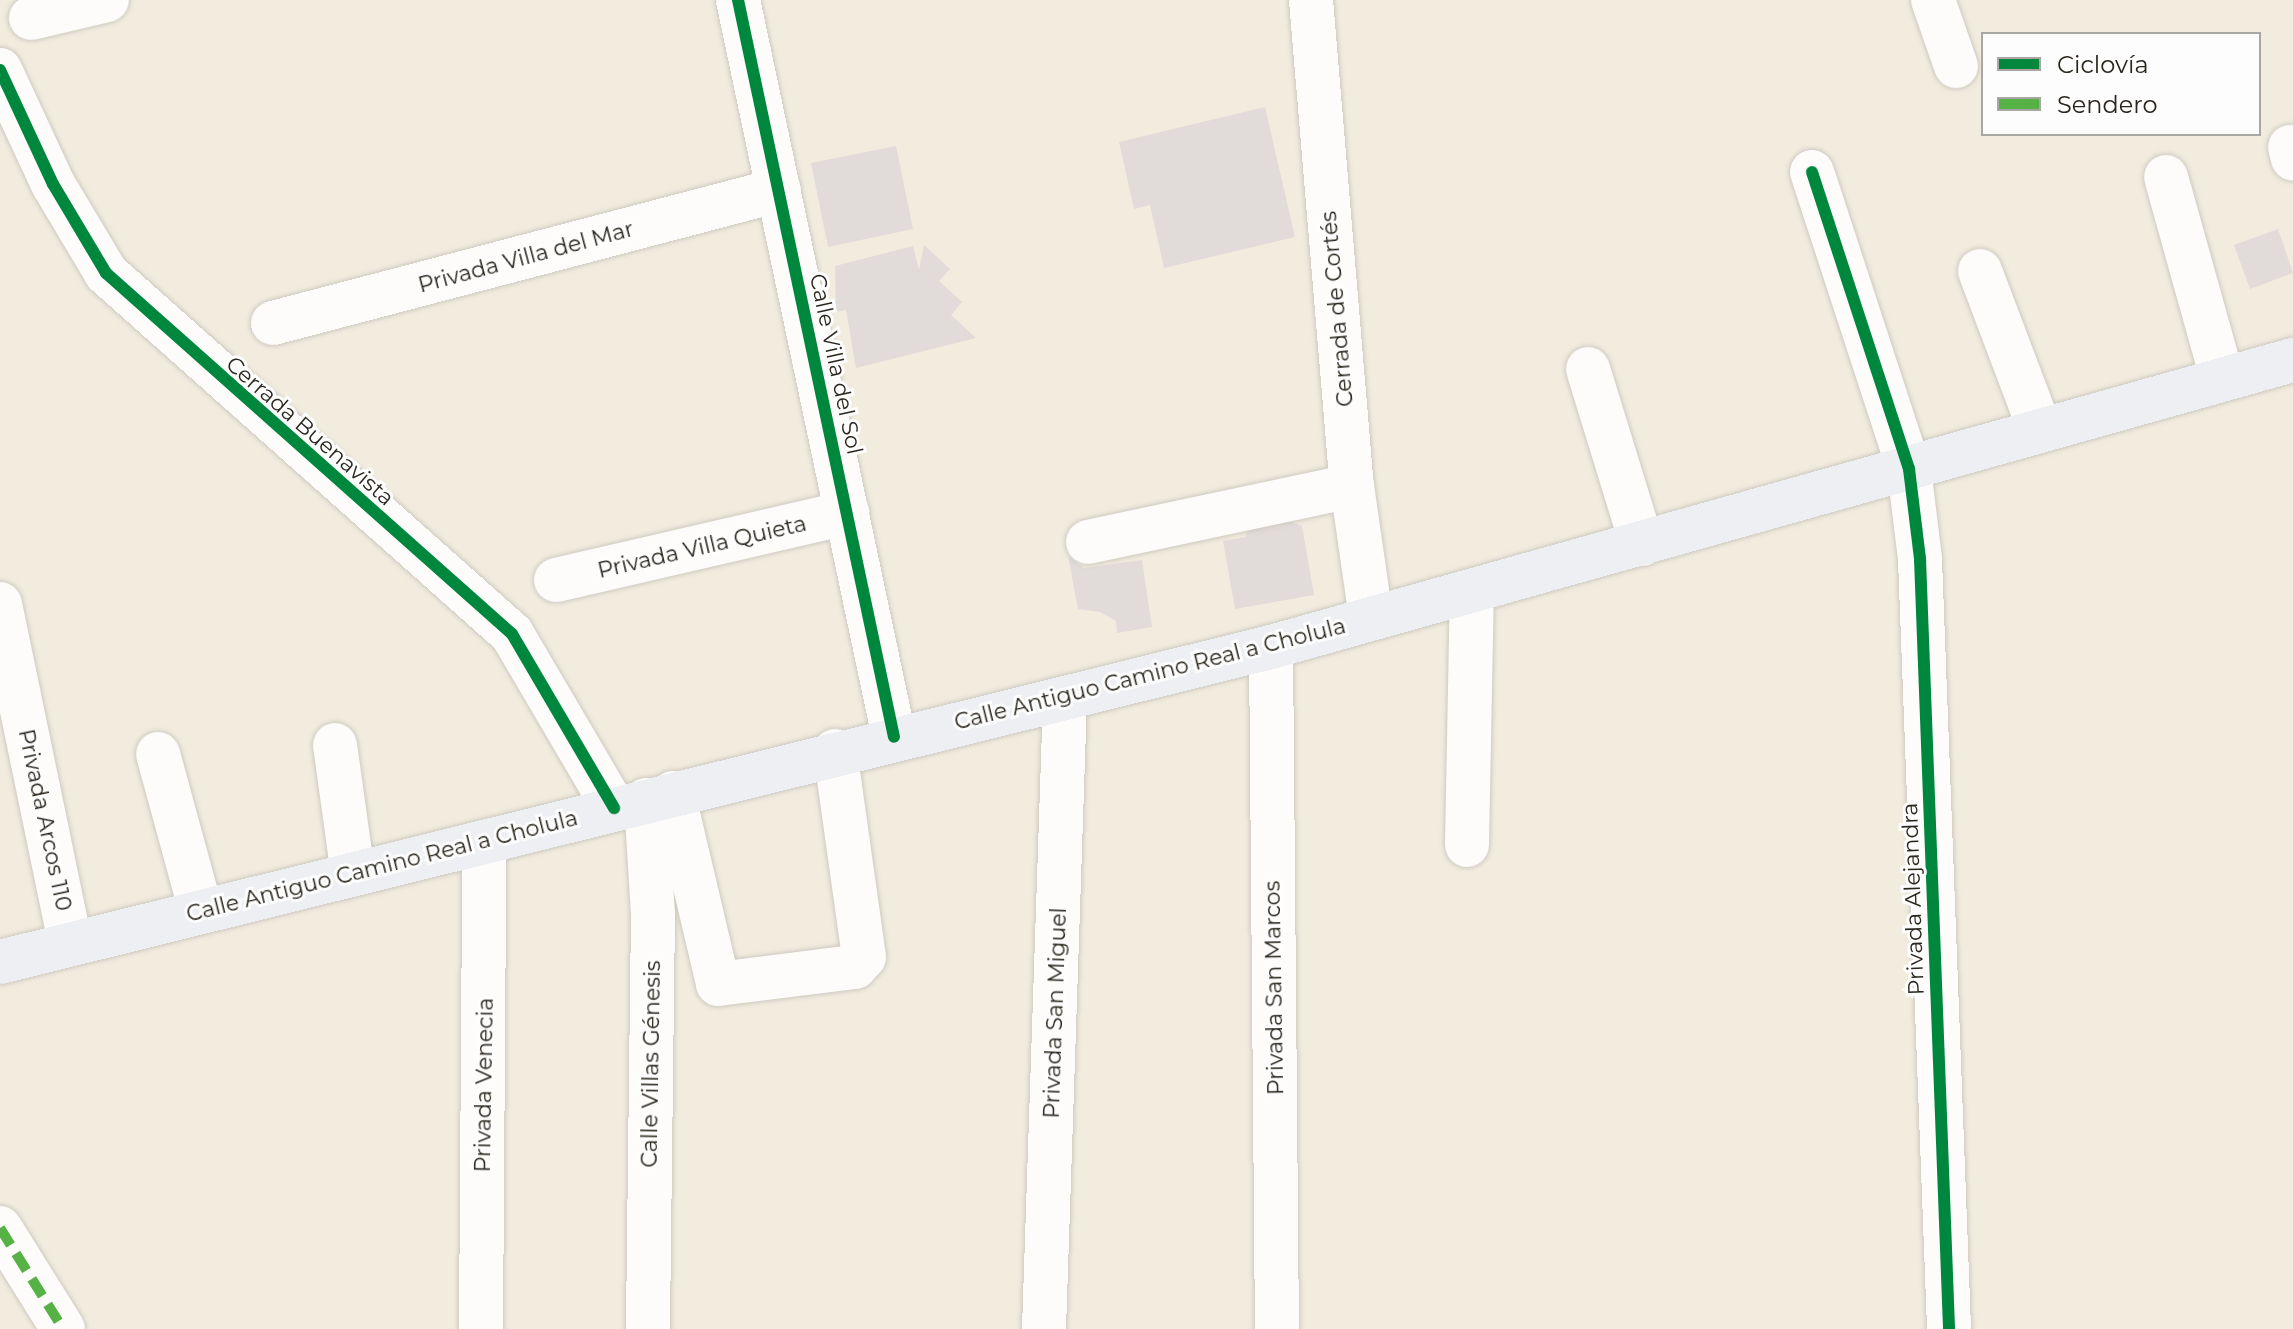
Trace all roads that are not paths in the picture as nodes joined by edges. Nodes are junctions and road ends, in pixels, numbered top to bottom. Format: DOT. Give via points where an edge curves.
graph roads {
  1 [pos="107,0"];
  2 [pos="738,0"];
  3 [pos="1311,0"];
  4 [pos="1941,2"];
  5 [pos="31,18"];
  6 [pos="1956,66"];
  7 [pos="0,70"];
  8 [pos="1812,172"];
  9 [pos="2166,177"];
  10 [pos="779,190"];
  11 [pos="1980,271"];
  12 [pos="273,323"];
  13 [pos="2293,360"];
  14 [pos="1588,369"];
  15 [pos="2222,378"];
  16 [pos="2040,430"];
  17 [pos="1909,469"];
  18 [pos="1352,486"];
  19 [pos="847,513"];
  20 [pos="1088,542"];
  21 [pos="1642,544"];
  22 [pos="556,580"];
  23 [pos="1472,591"];
  24 [pos="0,604"];
  25 [pos="1371,618"];
  26 [pos="1271,647"];
  27 [pos="1065,698"];
  28 [pos="894,737"];
  29 [pos="335,745"];
  30 [pos="835,751"];
  31 [pos="158,754"];
  32 [pos="644,800"];
  33 [pos="484,842"];
  34 [pos="1467,845"];
  35 [pos="353,874"];
  36 [pos="201,911"];
  37 [pos="70,943"];
  38 [pos="0,962"];
  39 [pos="0,1228"];
  40 [pos="63,1329"];
  41 [pos="481,1329"];
  42 [pos="648,1329"];
  43 [pos="1044,1329"];
  44 [pos="1277,1329"];
  45 [pos="1949,1329"];
  1 -- 5 [label="street"];
  2 -- 10 [label="street, Calle Villa del Sol"];
  3 -- 18 [label="street, Cerrada de Cortés"];
  4 -- 6 [label="street"];
  7 -- 32 [label="street, Cerrada Buenavista" via="53,184 106,273 512,634"];
  8 -- 17 [label="street, Privada Alejandra"];
  9 -- 15 [label="street"];
  10 -- 12 [label="street, Privada Villa del Mar"];
  10 -- 19 [label="street, Calle Villa del Sol"];
  11 -- 16 [label="street"];
  13 -- 15 [label="main road, Calle Antiguo Camino Real a Cholula"];
  14 -- 21 [label="street"];
  15 -- 16 [label="main road, Calle Antiguo Camino Real a Cholula"];
  16 -- 17 [label="main road, Calle Antiguo Camino Real a Cholula"];
  17 -- 21 [label="main road, Calle Antiguo Camino Real a Cholula"];
  17 -- 45 [label="street, Privada Alejandra" via="1920,559"];
  18 -- 20 [label="street"];
  18 -- 25 [label="street, Cerrada de Cortés"];
  19 -- 22 [label="street, Privada Villa Quieta"];
  19 -- 28 [label="street, Calle Villa del Sol"];
  21 -- 23 [label="main road, Calle Antiguo Camino Real a Cholula"];
  23 -- 25 [label="main road, Calle Antiguo Camino Real a Cholula"];
  23 -- 34 [label="street"];
  24 -- 37 [label="street, Privada Arcos 110"];
  25 -- 26 [label="main road, Calle Antiguo Camino Real a Cholula"];
  26 -- 27 [label="main road, Calle Antiguo Camino Real a Cholula"];
  26 -- 44 [label="street, Privada San Marcos"];
  27 -- 28 [label="main road, Calle Antiguo Camino Real a Cholula"];
  27 -- 43 [label="street, Privada San Miguel"];
  28 -- 30 [label="main road, Calle Antiguo Camino Real a Cholula"];
  29 -- 35 [label="street"];
  30 -- 32 [label="main road, Calle Antiguo Camino Real a Cholula"];
  30 -- 32 [label="street" via="864,957 855,967 718,984"];
  31 -- 36 [label="street"];
  32 -- 33 [label="main road, Calle Antiguo Camino Real a Cholula"];
  32 -- 42 [label="street, Calle Villas Génesis" via="653,913"];
  33 -- 35 [label="main road, Calle Antiguo Camino Real a Cholula"];
  33 -- 41 [label="street, Privada Venecia"];
  35 -- 36 [label="main road, Calle Antiguo Camino Real a Cholula"];
  36 -- 37 [label="main road, Calle Antiguo Camino Real a Cholula"];
  37 -- 38 [label="main road, Calle Antiguo Camino Real a Cholula"];
  39 -- 40 [label="street"];
}
